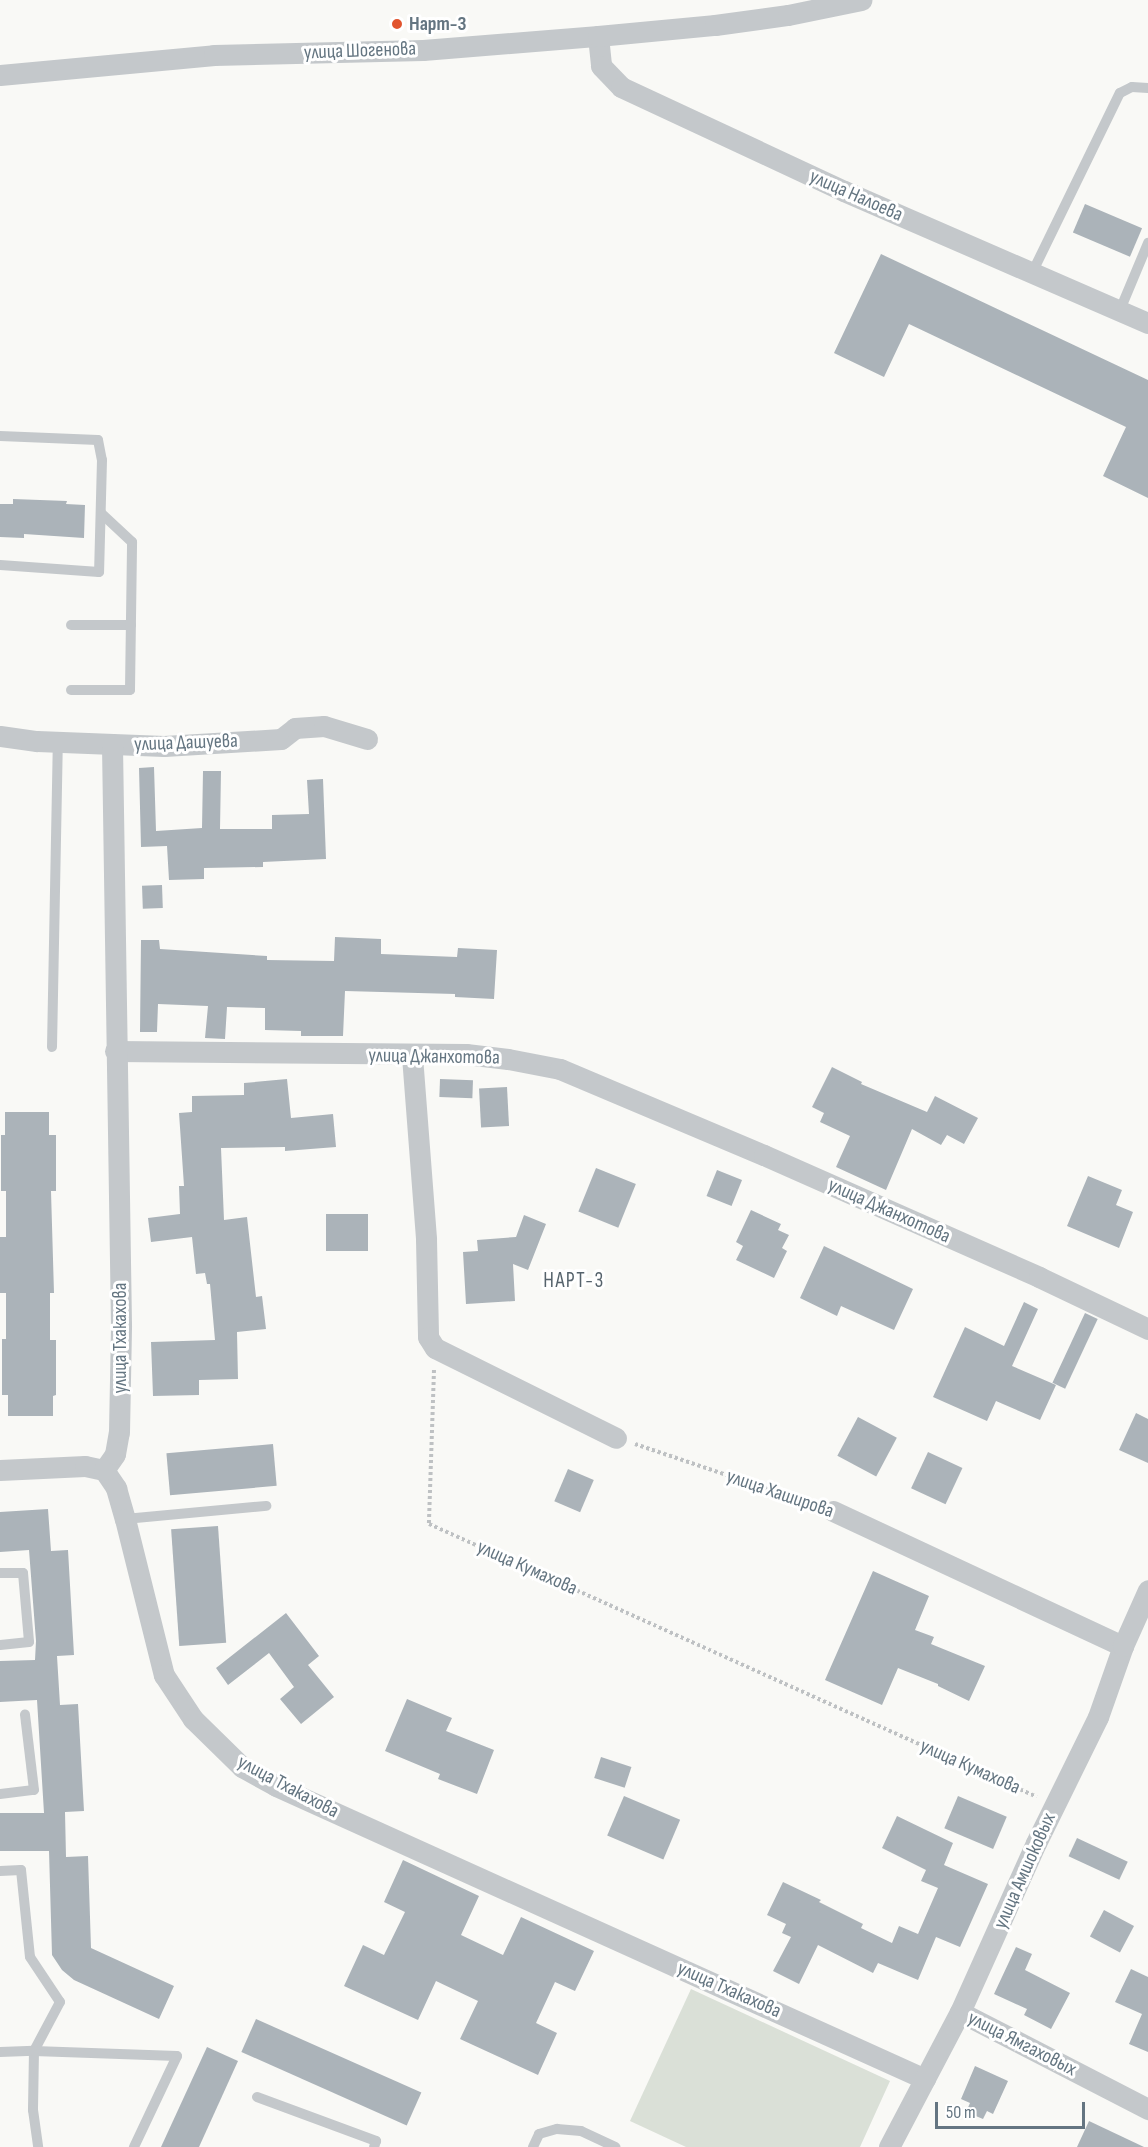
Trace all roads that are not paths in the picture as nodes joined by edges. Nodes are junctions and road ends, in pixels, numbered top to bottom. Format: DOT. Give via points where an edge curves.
graph roads {
  1 [pos="861,0"];
  2 [pos="598,36"];
  3 [pos="0,75"];
  4 [pos="1148,88"];
  5 [pos="1148,243"];
  6 [pos="1033,271"];
  7 [pos="1120,310"];
  8 [pos="1148,323"];
  9 [pos="0,436"];
  10 [pos="100,513"];
  11 [pos="0,566"];
  12 [pos="70,625"];
  13 [pos="131,625"];
  14 [pos="71,690"];
  15 [pos="0,736"];
  16 [pos="367,739"];
  17 [pos="58,742"];
  18 [pos="112,744"];
  19 [pos="52,1047"];
  20 [pos="115,1051"];
  21 [pos="412,1056"];
  22 [pos="1148,1329"];
  23 [pos="616,1438"];
  24 [pos="0,1470"];
  25 [pos="104,1470"];
  26 [pos="266,1506"];
  27 [pos="833,1511"];
  28 [pos="125,1519"];
  29 [pos="0,1574"];
  30 [pos="1148,1590"];
  31 [pos="0,1645"];
  32 [pos="1123,1646"];
  33 [pos="25,1715"];
  34 [pos="0,1794"];
  35 [pos="0,1871"];
  36 [pos="960,2012"];
  37 [pos="33,2050"];
  38 [pos="0,2052"];
  39 [pos="925,2079"];
  40 [pos="257,2097"];
  41 [pos="1148,2109"];
  42 [pos="38,2147"];
  43 [pos="134,2147"];
  44 [pos="374,2147"];
  45 [pos="533,2147"];
  46 [pos="615,2147"];
  47 [pos="889,2147"];
  1 -- 2 [label="street, улица Шогенова" via="715,25"];
  2 -- 3 [label="street, улица Шогенова" via="423,50 214,55"];
  2 -- 6 [label="street, улица Налоева" via="601,66 621,87 844,191"];
  4 -- 6 [label="lane" via="1132,87 1120,93"];
  5 -- 7 [label="lane"];
  6 -- 7 [label="street, улица Налоева"];
  7 -- 8 [label="street, улица Налоева"];
  9 -- 10 [label="lane" via="98,440 102,460"];
  10 -- 11 [label="lane" via="99,573"];
  10 -- 13 [label="lane" via="132,542"];
  12 -- 13 [label="lane"];
  13 -- 14 [label="lane" via="130,690"];
  15 -- 17 [label="street, улица Дашуева"];
  16 -- 18 [label="street, улица Дашуева" via="324,726 295,728 281,739 164,746"];
  17 -- 18 [label="street, улица Дашуева"];
  17 -- 19 [label="lane"];
  18 -- 20 [label="street"];
  20 -- 21 [label="street, улица Джанхотова"];
  20 -- 25 [label="street, улица Тхакахова" via="121,1325 119,1432 115,1455"];
  21 -- 22 [label="street, улица Джанхотова" via="466,1054 560,1069 764,1155"];
  21 -- 23 [label="street" via="426,1239 428,1337 435,1348"];
  24 -- 25 [label="street" via="85,1466"];
  25 -- 28 [label="street, улица Тхакахова" via="116,1488"];
  26 -- 28 [label="lane"];
  27 -- 32 [label="street, улица Хаширова"];
  28 -- 39 [label="street, улица Тхакахова" via="164,1675 194,1719 242,1767 276,1786"];
  29 -- 31 [label="lane" via="23,1573 29,1642"];
  30 -- 32 [label="street, улица Амшоковых"];
  32 -- 36 [label="street, улица Амшоковых" via="1098,1717"];
  33 -- 34 [label="lane" via="34,1790"];
  35 -- 37 [label="lane" via="21,1870 30,1957 60,2002"];
  36 -- 39 [label="street, улица Амшоковых"];
  36 -- 41 [label="street, улица Ямгаховых"];
  37 -- 38 [label="lane"];
  37 -- 42 [label="lane" via="33,2110"];
  37 -- 43 [label="lane" via="177,2056"];
  39 -- 47 [label="street, улица Амшоковых"];
  40 -- 44 [label="lane" via="376,2141"];
  45 -- 46 [label="lane" via="539,2134 557,2129 581,2131"];
}
